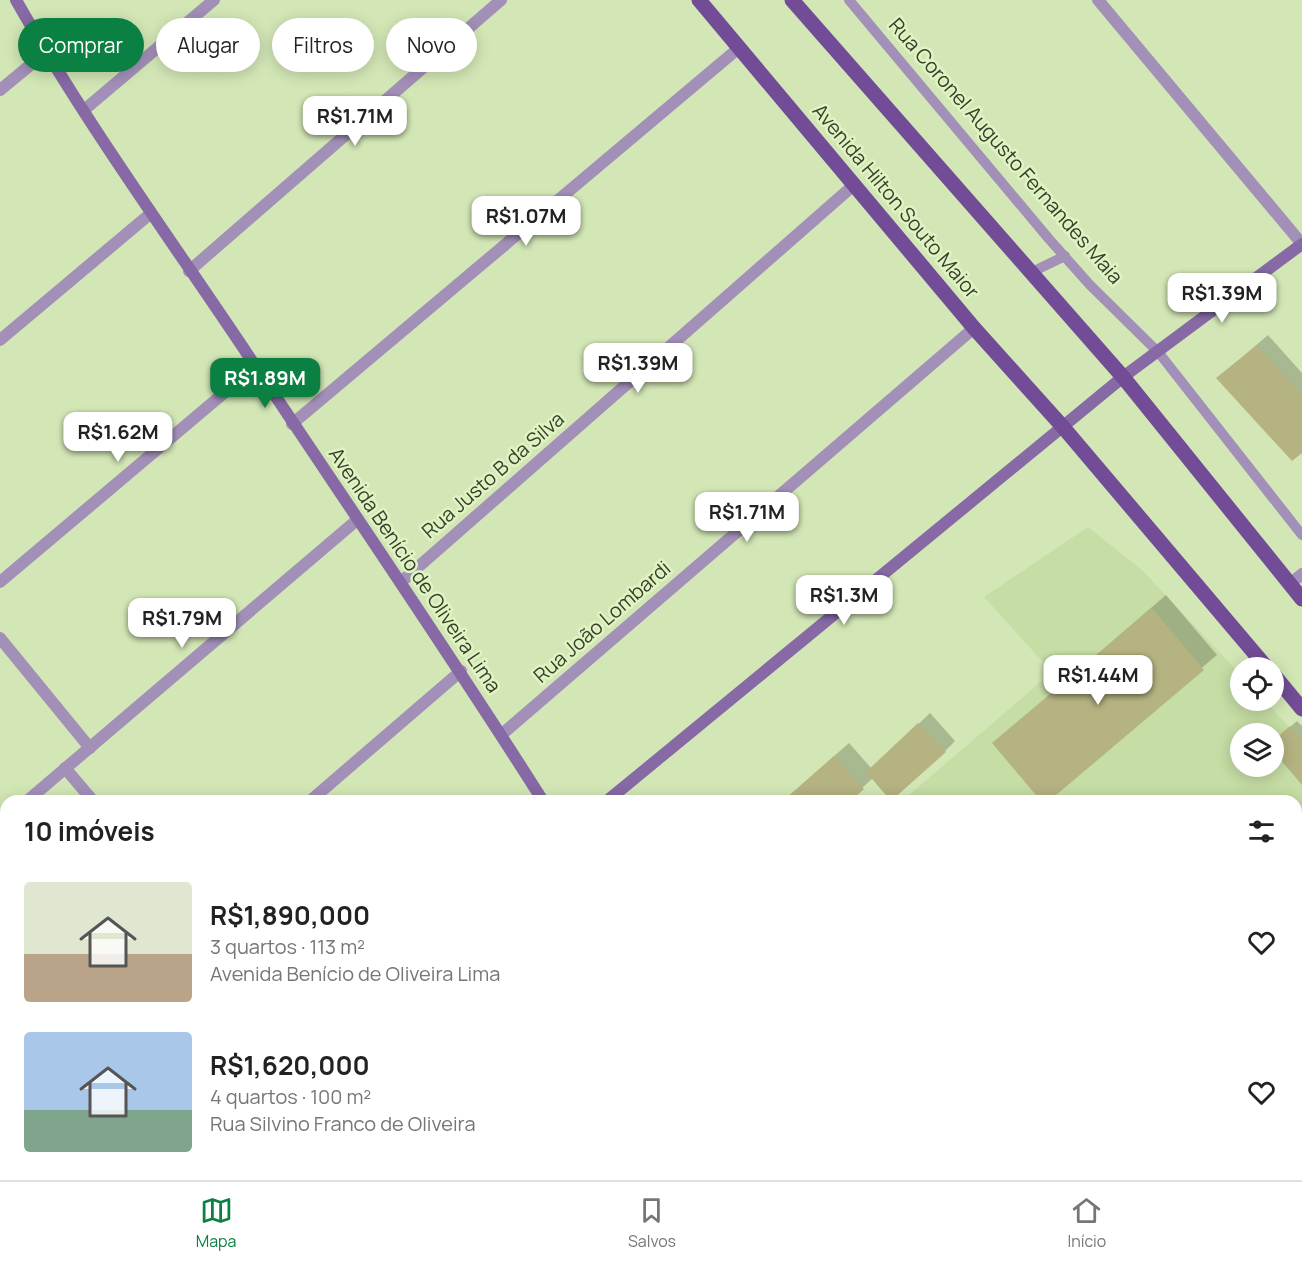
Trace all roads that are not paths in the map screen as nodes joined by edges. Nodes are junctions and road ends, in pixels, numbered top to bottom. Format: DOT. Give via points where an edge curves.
graph roads {
  1 [pos="16,0"];
  2 [pos="214,0"];
  3 [pos="501,0"];
  4 [pos="699,0"];
  5 [pos="792,0"];
  6 [pos="849,0"];
  7 [pos="1098,0"];
  8 [pos="26,18"];
  9 [pos="740,47"];
  10 [pos="22,72"];
  11 [pos="59,72"];
  12 [pos="0,90"];
  13 [pos="84,110"];
  14 [pos="855,184"];
  15 [pos="150,214"];
  16 [pos="1302,244"];
  17 [pos="1065,256"];
  18 [pos="189,271"];
  19 [pos="1032,272"];
  20 [pos="974,328"];
  21 [pos="0,340"];
  22 [pos="1159,353"];
  23 [pos="256,366"];
  24 [pos="1124,377"];
  25 [pos="292,424"];
  26 [pos="1063,427"];
  27 [pos="357,520"];
  28 [pos="1302,535"];
  29 [pos="1302,574"];
  30 [pos="0,582"];
  31 [pos="401,582"];
  32 [pos="1290,584"];
  33 [pos="1302,599"];
  34 [pos="0,638"];
  35 [pos="1258,657"];
  36 [pos="461,670"];
  37 [pos="1284,687"];
  38 [pos="1302,709"];
  39 [pos="501,735"];
  40 [pos="90,748"];
  41 [pos="65,768"];
  42 [pos="34,795"];
  43 [pos="88,795"];
  44 [pos="317,795"];
  45 [pos="539,795"];
  46 [pos="613,795"];
  1 -- 8 [label="street, Avenida Benício de Oliveira Lima"];
  2 -- 13 [label="street"];
  3 -- 18 [label="street"];
  4 -- 9 [label="main road, Avenida Hilton Souto Maior"];
  5 -- 19 [label="main road"];
  6 -- 17 [label="lane, Rua Coronel Augusto Fernandes Maia"];
  7 -- 16 [label="street"];
  9 -- 14 [label="main road, Avenida Hilton Souto Maior"];
  9 -- 25 [label="street"];
  10 -- 12 [label="street"];
  11 -- 13 [label="street, Avenida Benício de Oliveira Lima"];
  13 -- 15 [label="street, Avenida Benício de Oliveira Lima"];
  14 -- 20 [label="main road, Avenida Hilton Souto Maior"];
  14 -- 31 [label="street, Rua Justo B da Silva"];
  15 -- 18 [label="street, Avenida Benício de Oliveira Lima"];
  15 -- 21 [label="street"];
  16 -- 22 [label="street"];
  17 -- 19 [label="lane"];
  17 -- 22 [label="lane, Rua Coronel Augusto Fernandes Maia"];
  18 -- 23 [label="street, Avenida Benício de Oliveira Lima"];
  19 -- 24 [label="main road"];
  20 -- 26 [label="main road, Avenida Hilton Souto Maior"];
  20 -- 39 [label="street, Rua João Lombardi"];
  22 -- 24 [label="street"];
  22 -- 28 [label="lane, Rua Coronel Augusto Fernandes Maia"];
  23 -- 25 [label="street, Avenida Benício de Oliveira Lima"];
  23 -- 30 [label="street"];
  24 -- 26 [label="street"];
  24 -- 32 [label="main road"];
  25 -- 27 [label="street, Avenida Benício de Oliveira Lima"];
  26 -- 35 [label="main road"];
  26 -- 46 [label="street"];
  27 -- 31 [label="street, Avenida Benício de Oliveira Lima"];
  27 -- 40 [label="street"];
  29 -- 32 [label="street"];
  31 -- 36 [label="street, Avenida Benício de Oliveira Lima"];
  32 -- 33 [label="main road"];
  34 -- 40 [label="street"];
  36 -- 39 [label="street, Avenida Benício de Oliveira Lima"];
  36 -- 44 [label="street"];
  37 -- 38 [label="main road"];
  39 -- 45 [label="street, Avenida Benício de Oliveira Lima"];
  40 -- 41 [label="street"];
  41 -- 42 [label="street"];
  41 -- 43 [label="street"];
}
